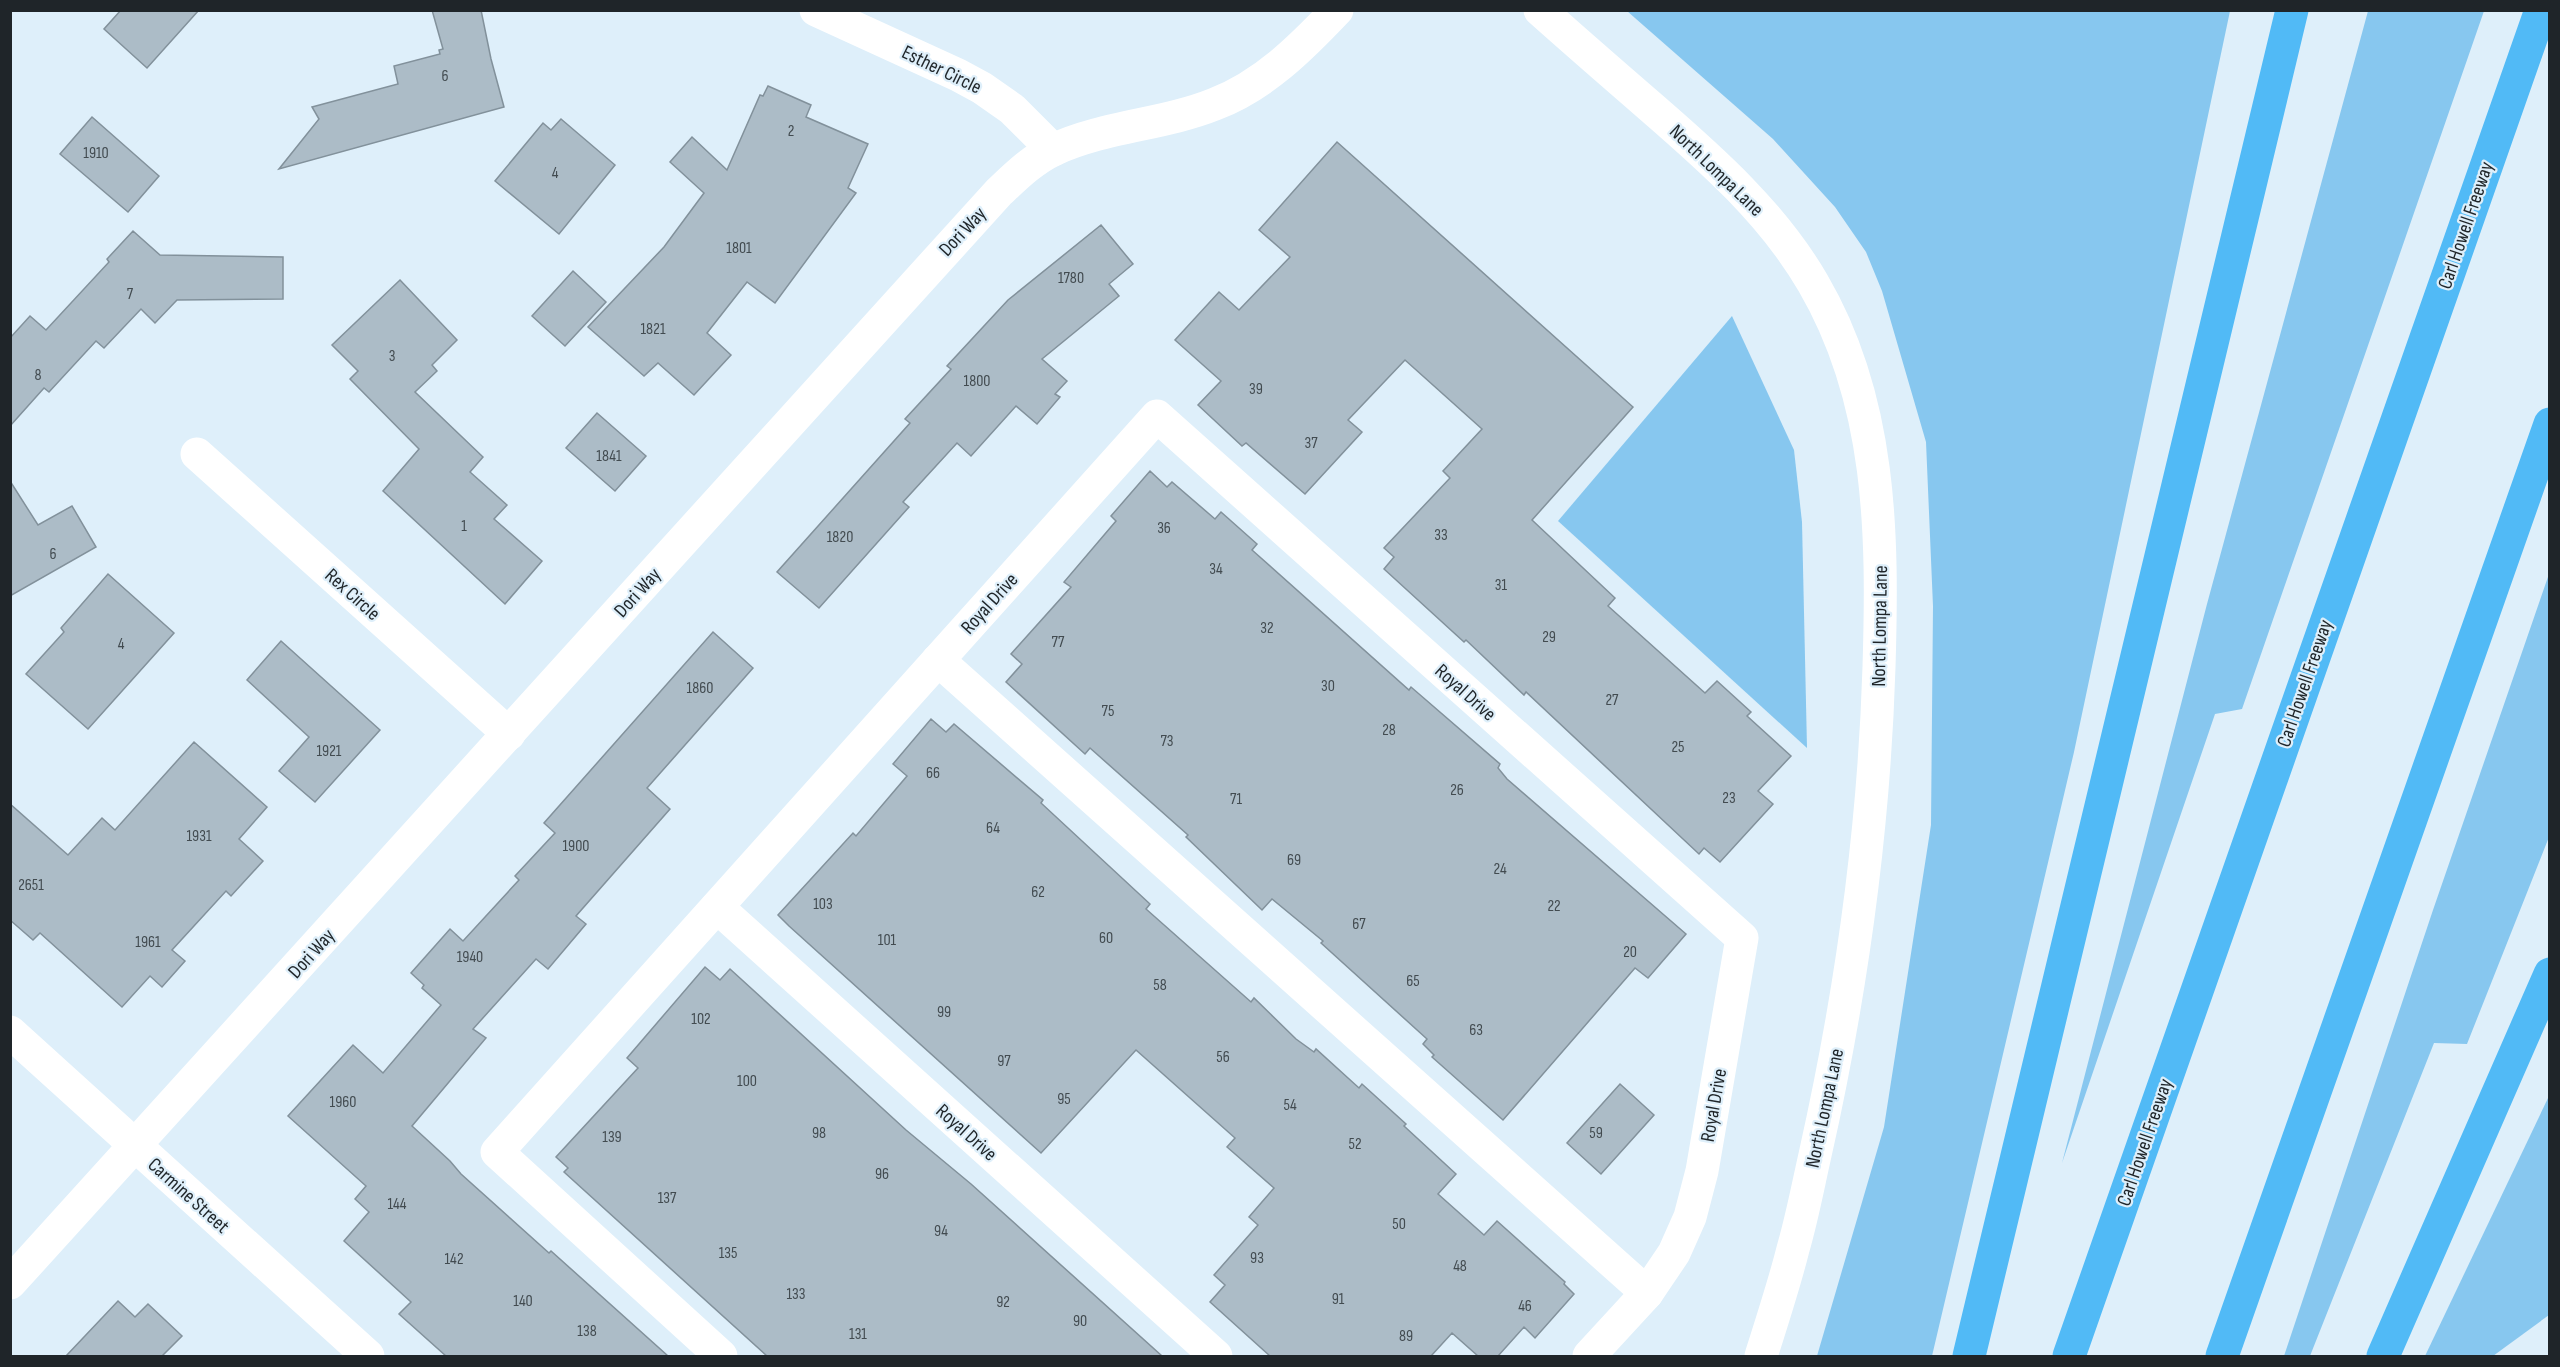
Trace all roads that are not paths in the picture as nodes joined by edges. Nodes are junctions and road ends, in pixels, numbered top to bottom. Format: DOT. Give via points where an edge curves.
graph roads {
  1 [pos="816,10"];
  2 [pos="1337,10"];
  3 [pos="1540,10"];
  4 [pos="2292,10"];
  5 [pos="2541,10"];
  6 [pos="1053,150"];
  7 [pos="2550,424"];
  8 [pos="197,454"];
  9 [pos="938,660"];
  10 [pos="509,734"];
  11 [pos="717,907"];
  12 [pos="2550,974"];
  13 [pos="10,1032"];
  14 [pos="135,1146"];
  15 [pos="10,1283"];
  16 [pos="1647,1293"];
  17 [pos="368,1356"];
  18 [pos="721,1356"];
  19 [pos="1216,1356"];
  20 [pos="1589,1356"];
  21 [pos="1761,1356"];
  22 [pos="1969,1356"];
  23 [pos="2068,1356"];
  24 [pos="2222,1356"];
  25 [pos="2383,1356"];
  1 -- 6 [label="street, Esther Circle" via="958,75 997,98"];
  2 -- 6 [label="street, Dori Way" via="1286,60 1216,104"];
  3 -- 21 [label="street, North Lompa Lane" via="1717,166 1788,245 1841,339 1863,403 1876,484 1880,614 1873,766 1857,921 1828,1098 1794,1248"];
  4 -- 22 [label="highway"];
  5 -- 23 [label="highway, Carl Howell Freeway"];
  6 -- 10 [label="street, Dori Way" via="1018,175 974,218"];
  7 -- 24 [label="highway"];
  8 -- 10 [label="street, Rex Circle"];
  9 -- 11 [label="street, Royal Drive"];
  9 -- 16 [label="street"];
  9 -- 16 [label="street, Royal Drive" via="1157,416 1734,930 1742,938 1702,1171 1690,1217 1674,1253"];
  10 -- 14 [label="street, Dori Way"];
  11 -- 18 [label="street, Royal Drive" via="497,1152"];
  11 -- 19 [label="street, Royal Drive"];
  12 -- 25 [label="highway"];
  13 -- 14 [label="street, Carmine Street"];
  14 -- 15 [label="street, Dori Way"];
  14 -- 17 [label="street, Carmine Street"];
  16 -- 20 [label="street, Royal Drive"];
}
